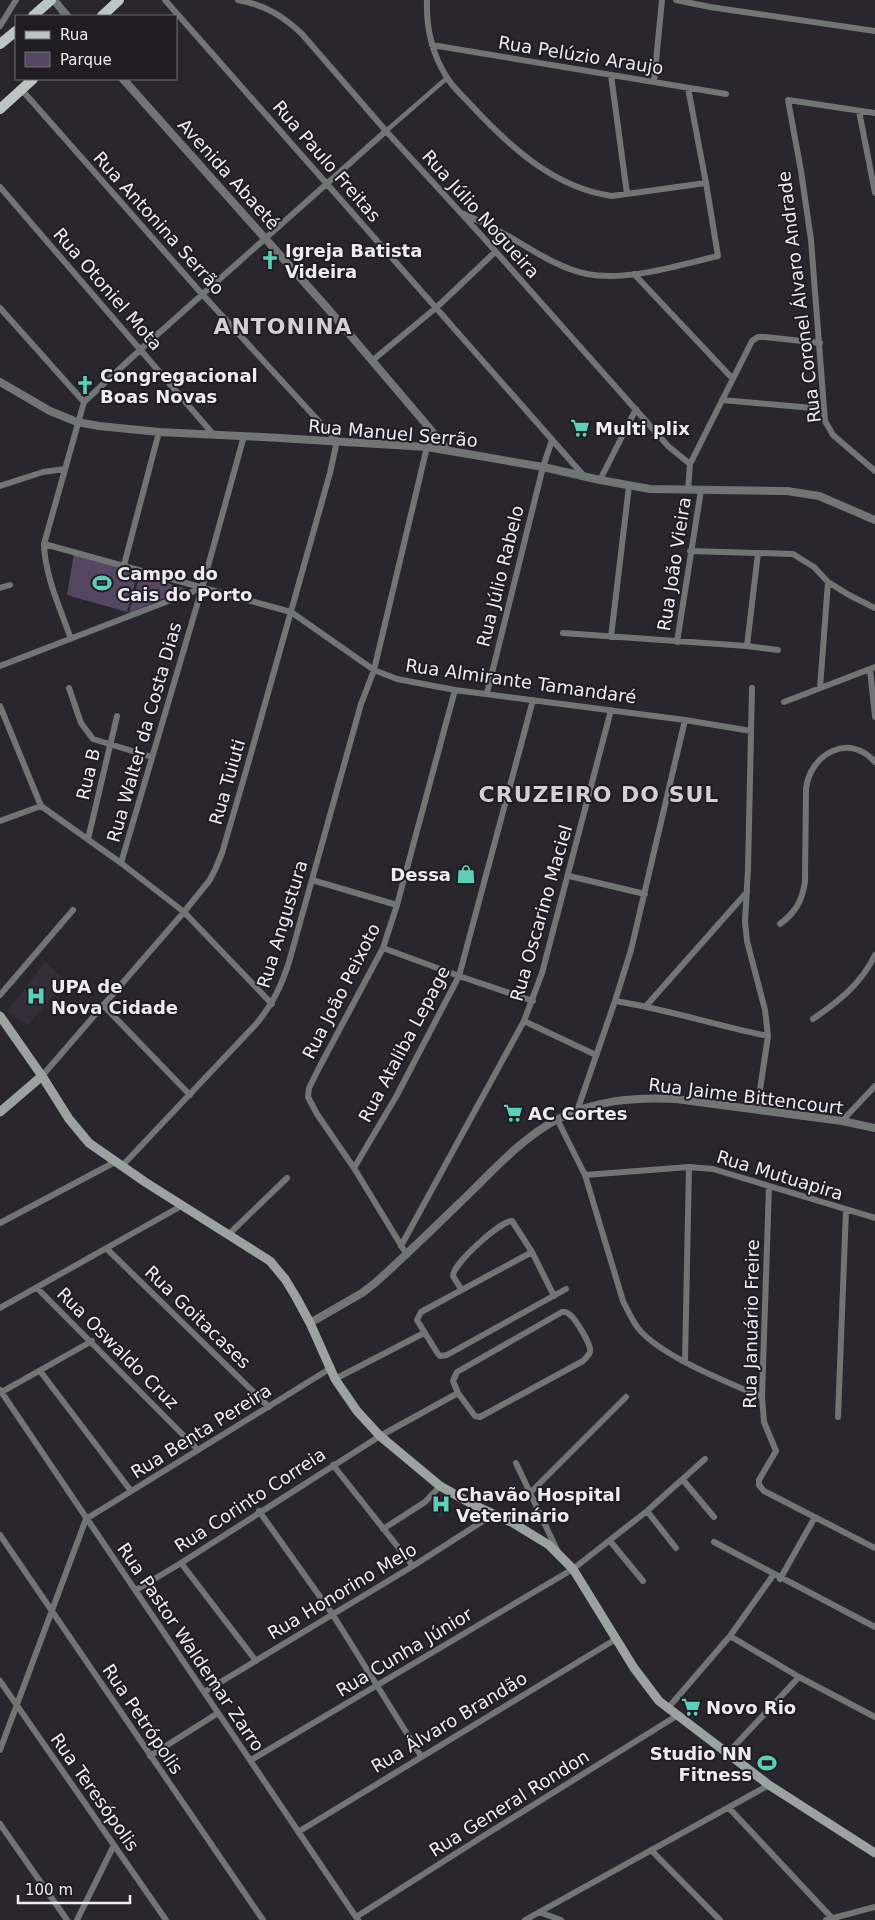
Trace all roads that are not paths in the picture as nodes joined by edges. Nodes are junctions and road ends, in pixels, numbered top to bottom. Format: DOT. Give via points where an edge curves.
graph roads {
  1 [pos="16,0"];
  2 [pos="52,0"];
  3 [pos="120,0"];
  4 [pos="165,0"];
  5 [pos="238,0"];
  6 [pos="427,0"];
  7 [pos="662,0"];
  8 [pos="676,0"];
  9 [pos="33,15"];
  10 [pos="66,15"];
  11 [pos="103,15"];
  12 [pos="2,16"];
  13 [pos="0,26"];
  14 [pos="875,31"];
  15 [pos="15,32"];
  16 [pos="0,44"];
  17 [pos="432,45"];
  18 [pos="611,75"];
  19 [pos="447,78"];
  20 [pos="32,80"];
  21 [pos="124,80"];
  22 [pos="654,82"];
  23 [pos="688,88"];
  24 [pos="21,90"];
  25 [pos="726,94"];
  26 [pos="0,109"];
  27 [pos="859,111"];
  28 [pos="875,114"];
  29 [pos="386,132"];
  30 [pos="706,183"];
  31 [pos="326,184"];
  32 [pos="0,187"];
  33 [pos="875,193"];
  34 [pos="627,194"];
  35 [pos="460,212"];
  36 [pos="266,239"];
  37 [pos="495,252"];
  38 [pos="634,274"];
  39 [pos="202,294"];
  40 [pos="437,307"];
  41 [pos="0,308"];
  42 [pos="820,343"];
  43 [pos="141,349"];
  44 [pos="373,360"];
  45 [pos="732,378"];
  46 [pos="0,382"];
  47 [pos="722,400"];
  48 [pos="84,402"];
  49 [pos="636,409"];
  50 [pos="824,409"];
  51 [pos="77,422"];
  52 [pos="159,432"];
  53 [pos="213,434"];
  54 [pos="244,436"];
  55 [pos="552,440"];
  56 [pos="337,442"];
  57 [pos="427,447"];
  58 [pos="448,450"];
  59 [pos="690,464"];
  60 [pos="543,467"];
  61 [pos="65,469"];
  62 [pos="875,471"];
  63 [pos="584,477"];
  64 [pos="600,480"];
  65 [pos="0,486"];
  66 [pos="629,486"];
  67 [pos="688,490"];
  68 [pos="701,490"];
  69 [pos="875,520"];
  70 [pos="44,544"];
  71 [pos="690,551"];
  72 [pos="758,553"];
  73 [pos="124,565"];
  74 [pos="828,582"];
  75 [pos="10,585"];
  76 [pos="0,588"];
  77 [pos="202,588"];
  78 [pos="875,608"];
  79 [pos="291,612"];
  80 [pos="563,633"];
  81 [pos="611,637"];
  82 [pos="71,639"];
  83 [pos="677,642"];
  84 [pos="747,646"];
  85 [pos="778,650"];
  86 [pos="0,666"];
  87 [pos="872,668"];
  88 [pos="374,670"];
  89 [pos="69,688"];
  90 [pos="752,688"];
  91 [pos="820,688"];
  92 [pos="455,690"];
  93 [pos="486,693"];
  94 [pos="533,700"];
  95 [pos="784,702"];
  96 [pos="0,706"];
  97 [pos="611,710"];
  98 [pos="117,716"];
  99 [pos="875,717"];
  100 [pos="685,720"];
  101 [pos="751,731"];
  102 [pos="110,744"];
  103 [pos="152,757"];
  104 [pos="875,762"];
  105 [pos="41,806"];
  106 [pos="0,821"];
  107 [pos="88,839"];
  108 [pos="121,863"];
  109 [pos="569,876"];
  110 [pos="312,880"];
  111 [pos="747,892"];
  112 [pos="644,894"];
  113 [pos="397,904"];
  114 [pos="73,910"];
  115 [pos="184,912"];
  116 [pos="780,924"];
  117 [pos="383,948"];
  118 [pos="875,955"];
  119 [pos="459,976"];
  120 [pos="0,995"];
  121 [pos="533,1001"];
  122 [pos="615,1001"];
  123 [pos="272,1004"];
  124 [pos="103,1005"];
  125 [pos="646,1006"];
  126 [pos="0,1016"];
  127 [pos="813,1019"];
  128 [pos="524,1022"];
  129 [pos="768,1036"];
  130 [pos="596,1055"];
  131 [pos="42,1076"];
  132 [pos="875,1086"];
  133 [pos="190,1096"];
  134 [pos="757,1110"];
  135 [pos="577,1111"];
  136 [pos="0,1112"];
  137 [pos="557,1119"];
  138 [pos="842,1121"];
  139 [pos="875,1128"];
  140 [pos="119,1164"];
  141 [pos="689,1167"];
  142 [pos="354,1168"];
  143 [pos="585,1174"];
  144 [pos="287,1178"];
  145 [pos="768,1186"];
  146 [pos="182,1205"];
  147 [pos="846,1210"];
  148 [pos="875,1218"];
  149 [pos="0,1223"];
  150 [pos="229,1234"];
  151 [pos="401,1246"];
  152 [pos="107,1249"];
  153 [pos="532,1252"];
  154 [pos="406,1255"];
  155 [pos="37,1288"];
  156 [pos="566,1289"];
  157 [pos="461,1290"];
  158 [pos="554,1296"];
  159 [pos="0,1308"];
  160 [pos="310,1322"];
  161 [pos="424,1332"];
  162 [pos="92,1341"];
  163 [pos="685,1361"];
  164 [pos="331,1368"];
  165 [pos="40,1371"];
  166 [pos="335,1379"];
  167 [pos="0,1392"];
  168 [pos="458,1394"];
  169 [pos="762,1397"];
  170 [pos="626,1398"];
  171 [pos="269,1407"];
  172 [pos="838,1417"];
  173 [pos="380,1436"];
  174 [pos="198,1450"];
  175 [pos="706,1459"];
  176 [pos="516,1463"];
  177 [pos="333,1464"];
  178 [pos="682,1480"];
  179 [pos="440,1486"];
  180 [pos="131,1491"];
  181 [pos="530,1493"];
  182 [pos="259,1511"];
  183 [pos="647,1511"];
  184 [pos="494,1514"];
  185 [pos="714,1517"];
  186 [pos="815,1517"];
  187 [pos="86,1519"];
  188 [pos="383,1529"];
  189 [pos="0,1535"];
  190 [pos="610,1541"];
  191 [pos="714,1542"];
  192 [pos="676,1548"];
  193 [pos="875,1548"];
  194 [pos="560,1554"];
  195 [pos="181,1563"];
  196 [pos="413,1566"];
  197 [pos="573,1569"];
  198 [pos="774,1574"];
  199 [pos="780,1579"];
  200 [pos="643,1581"];
  201 [pos="136,1590"];
  202 [pos="52,1612"];
  203 [pos="333,1615"];
  204 [pos="875,1627"];
  205 [pos="730,1636"];
  206 [pos="616,1639"];
  207 [pos="256,1661"];
  208 [pos="799,1677"];
  209 [pos="0,1681"];
  210 [pos="378,1686"];
  211 [pos="204,1692"];
  212 [pos="16,1705"];
  213 [pos="668,1708"];
  214 [pos="218,1713"];
  215 [pos="678,1715"];
  216 [pos="875,1718"];
  217 [pos="0,1750"];
  218 [pos="727,1754"];
  219 [pos="150,1756"];
  220 [pos="421,1756"];
  221 [pos="251,1760"];
  222 [pos="769,1785"];
  223 [pos="729,1808"];
  224 [pos="0,1824"];
  225 [pos="298,1832"];
  226 [pos="114,1845"];
  227 [pos="651,1850"];
  228 [pos="875,1853"];
  229 [pos="875,1907"];
  230 [pos="539,1912"];
  231 [pos="357,1919"];
  232 [pos="829,1919"];
  233 [pos="67,1920"];
  234 [pos="77,1920"];
  235 [pos="166,1920"];
  236 [pos="263,1920"];
  237 [pos="525,1920"];
  238 [pos="561,1920"];
  239 [pos="720,1920"];
  1 -- 12 [label="street"];
  2 -- 9 [label="main road"];
  2 -- 10 [label="street"];
  3 -- 11 [label="main road"];
  4 -- 31 [label="street, Rua Paulo Freitas"];
  5 -- 29 [label="street, Rua Júlio Nogueira" via="262,6 290,22"];
  6 -- 17 [label="street"];
  7 -- 22 [label="street"];
  8 -- 14 [label="street"];
  12 -- 13 [label="street"];
  15 -- 16 [label="main road"];
  17 -- 18 [label="street, Rua Pelúzio Araujo"];
  17 -- 19 [label="street"];
  18 -- 22 [label="street, Rua Pelúzio Araujo"];
  18 -- 34 [label="street"];
  19 -- 29 [label="street"];
  19 -- 34 [label="street" via="502,138 537,165 598,194"];
  20 -- 24 [label="main road"];
  21 -- 36 [label="street, Avenida Abaeté"];
  22 -- 23 [label="street, Rua Pelúzio Araujo"];
  23 -- 25 [label="street, Rua Pelúzio Araujo"];
  23 -- 30 [label="street"];
  24 -- 26 [label="main road"];
  24 -- 39 [label="street, Rua Antonina Serrão"];
  27 -- 28 [label="street"];
  27 -- 33 [label="street"];
  27 -- 42 [label="street, Rua Coronel Álvaro Andrade" via="788,100 801,171"];
  29 -- 31 [label="street"];
  29 -- 35 [label="street, Rua Júlio Nogueira"];
  30 -- 34 [label="street"];
  30 -- 38 [label="street" via="718,256"];
  31 -- 36 [label="street"];
  31 -- 40 [label="street, Rua Paulo Freitas"];
  32 -- 43 [label="street, Rua Otoniel Mota"];
  35 -- 37 [label="street, Rua Júlio Nogueira"];
  35 -- 38 [label="street" via="574,270 598,275"];
  36 -- 39 [label="street"];
  36 -- 44 [label="street, Avenida Abaeté"];
  37 -- 40 [label="street"];
  37 -- 49 [label="street, Rua Júlio Nogueira"];
  38 -- 45 [label="street"];
  39 -- 43 [label="street"];
  39 -- 56 [label="street, Rua Antonina Serrão"];
  40 -- 44 [label="street"];
  40 -- 55 [label="street, Rua Paulo Freitas"];
  41 -- 48 [label="street"];
  42 -- 45 [label="street" via="758,337 752,341"];
  42 -- 50 [label="street, Rua Coronel Álvaro Andrade"];
  43 -- 48 [label="street"];
  43 -- 53 [label="street, Rua Otoniel Mota"];
  44 -- 58 [label="street, Avenida Abaeté"];
  45 -- 47 [label="street"];
  46 -- 51 [label="street, Rua Manuel Serrão" via="50,411"];
  47 -- 50 [label="street"];
  47 -- 59 [label="street"];
  48 -- 51 [label="street"];
  49 -- 59 [label="street, Rua Júlio Nogueira" via="668,446"];
  49 -- 64 [label="street"];
  50 -- 62 [label="street, Rua Coronel Álvaro Andrade" via="825,421 833,435"];
  51 -- 52 [label="street, Rua Manuel Serrão"];
  51 -- 61 [label="street"];
  52 -- 53 [label="street, Rua Manuel Serrão"];
  52 -- 73 [label="street"];
  53 -- 54 [label="street, Rua Manuel Serrão"];
  54 -- 56 [label="street, Rua Manuel Serrão"];
  54 -- 77 [label="street, Rua Walter da Costa Dias"];
  55 -- 60 [label="street, Rua Júlio Rabelo"];
  55 -- 63 [label="street, Rua Paulo Freitas"];
  56 -- 57 [label="street, Rua Manuel Serrão"];
  56 -- 79 [label="street, Rua Tuiuti"];
  57 -- 58 [label="street, Rua Manuel Serrão"];
  57 -- 88 [label="street, Rua Angustura"];
  58 -- 60 [label="street, Rua Manuel Serrão"];
  59 -- 67 [label="street"];
  60 -- 63 [label="street, Rua Manuel Serrão"];
  60 -- 93 [label="street, Rua Júlio Rabelo"];
  61 -- 65 [label="street" via="43,472"];
  61 -- 70 [label="street"];
  63 -- 64 [label="street, Rua Manuel Serrão"];
  64 -- 66 [label="street, Rua Manuel Serrão"];
  66 -- 67 [label="street, Rua Manuel Serrão"];
  66 -- 81 [label="street"];
  67 -- 68 [label="street, Rua Manuel Serrão"];
  68 -- 69 [label="street, Rua Manuel Serrão" via="807,494 833,501"];
  68 -- 71 [label="street, Rua João Vieira"];
  70 -- 73 [label="street, Rua Almirante Tamandaré"];
  70 -- 82 [label="street" via="44,556"];
  71 -- 72 [label="street"];
  71 -- 83 [label="street, Rua João Vieira"];
  72 -- 74 [label="street" via="793,554 814,567"];
  72 -- 84 [label="street"];
  73 -- 77 [label="street, Rua Almirante Tamandaré"];
  74 -- 78 [label="street"];
  74 -- 91 [label="street"];
  75 -- 76 [label="street"];
  77 -- 79 [label="street, Rua Almirante Tamandaré"];
  77 -- 82 [label="street"];
  77 -- 103 [label="street, Rua Walter da Costa Dias"];
  79 -- 88 [label="street, Rua Almirante Tamandaré"];
  79 -- 115 [label="street, Rua Tuiuti" via="222,853 209,881"];
  80 -- 81 [label="street"];
  81 -- 83 [label="street"];
  82 -- 86 [label="street"];
  83 -- 84 [label="street"];
  84 -- 85 [label="street"];
  87 -- 91 [label="street"];
  87 -- 99 [label="street"];
  88 -- 92 [label="street, Rua Almirante Tamandaré" via="403,680"];
  88 -- 110 [label="street, Rua Angustura" via="361,704"];
  89 -- 102 [label="street" via="86,731 93,739"];
  90 -- 101 [label="street"];
  91 -- 95 [label="street"];
  92 -- 93 [label="street, Rua Almirante Tamandaré"];
  92 -- 113 [label="street, Rua João Peixoto"];
  93 -- 94 [label="street, Rua Almirante Tamandaré"];
  94 -- 97 [label="street, Rua Almirante Tamandaré"];
  94 -- 119 [label="street, Rua Ataliba Lepage"];
  96 -- 105 [label="street"];
  97 -- 100 [label="street, Rua Almirante Tamandaré"];
  97 -- 109 [label="street, Rua Oscarino Maciel"];
  98 -- 102 [label="street, Rua B"];
  100 -- 101 [label="street, Rua Almirante Tamandaré"];
  100 -- 112 [label="street"];
  101 -- 111 [label="street"];
  102 -- 103 [label="street"];
  102 -- 107 [label="street, Rua B"];
  103 -- 108 [label="street, Rua Walter da Costa Dias"];
  104 -- 116 [label="street" via="863,752 845,748 829,752 812,768 806,789 803,894 795,911"];
  105 -- 106 [label="street"];
  105 -- 107 [label="street"];
  107 -- 108 [label="street"];
  108 -- 115 [label="street"];
  109 -- 112 [label="street"];
  109 -- 121 [label="street, Rua Oscarino Maciel"];
  110 -- 113 [label="street"];
  110 -- 123 [label="street, Rua Angustura" via="283,982"];
  111 -- 125 [label="street"];
  111 -- 129 [label="street" via="747,941 765,1010"];
  112 -- 122 [label="street"];
  113 -- 117 [label="street, Rua João Peixoto"];
  114 -- 120 [label="street"];
  115 -- 123 [label="street"];
  115 -- 124 [label="street, Rua Tuiuti"];
  117 -- 119 [label="street"];
  117 -- 142 [label="street, Rua João Peixoto" via="309,1088 311,1105"];
  118 -- 127 [label="street" via="854,986"];
  119 -- 121 [label="street"];
  119 -- 142 [label="street, Rua Ataliba Lepage"];
  121 -- 128 [label="street, Rua Oscarino Maciel"];
  122 -- 125 [label="street"];
  122 -- 130 [label="street"];
  123 -- 133 [label="street, Rua Angustura"];
  124 -- 131 [label="street, Rua Tuiuti"];
  124 -- 133 [label="street"];
  125 -- 129 [label="street"];
  126 -- 131 [label="main road"];
  128 -- 130 [label="street"];
  128 -- 151 [label="street, Rua Oscarino Maciel"];
  129 -- 134 [label="street"];
  130 -- 135 [label="street"];
  131 -- 136 [label="main road"];
  131 -- 140 [label="main road" via="79,1134"];
  132 -- 138 [label="street"];
  133 -- 140 [label="street, Rua Angustura"];
  134 -- 135 [label="street, Rua Jaime Bittencourt" via="651,1098 614,1100"];
  134 -- 138 [label="street, Rua Jaime Bittencourt"];
  135 -- 137 [label="street, Rua Jaime Bittencourt"];
  137 -- 143 [label="street"];
  137 -- 154 [label="street, Rua Jaime Bittencourt" via="501,1163"];
  138 -- 139 [label="street, Rua Jaime Bittencourt"];
  140 -- 146 [label="main road"];
  140 -- 149 [label="street, Rua Angustura"];
  141 -- 143 [label="street, Rua Mutuapira"];
  141 -- 145 [label="street, Rua Mutuapira" via="714,1168"];
  141 -- 163 [label="street"];
  142 -- 151 [label="street, Rua João Peixoto"];
  143 -- 163 [label="street" via="630,1317 651,1341"];
  144 -- 150 [label="street"];
  145 -- 147 [label="street, Rua Mutuapira"];
  145 -- 169 [label="street, Rua Januário Freire"];
  146 -- 150 [label="main road"];
  146 -- 152 [label="street"];
  147 -- 148 [label="street, Rua Mutuapira"];
  147 -- 172 [label="street"];
  150 -- 160 [label="main road" via="270,1261"];
  151 -- 154 [label="street, Rua João Peixoto"];
  152 -- 155 [label="street"];
  152 -- 171 [label="street, Rua Goitacases"];
  153 -- 157 [label="street"];
  153 -- 157 [label="street" via="514,1223 505,1222 453,1270 452,1276"];
  153 -- 158 [label="street"];
  154 -- 160 [label="street, Rua Jaime Bittencourt" via="362,1293"];
  155 -- 159 [label="street"];
  155 -- 162 [label="street, Rua Oswaldo Cruz"];
  156 -- 158 [label="street"];
  157 -- 161 [label="street" via="421,1312 417,1320"];
  158 -- 161 [label="street" via="447,1355 438,1354"];
  160 -- 164 [label="main road"];
  161 -- 166 [label="street"];
  162 -- 165 [label="street"];
  162 -- 174 [label="street, Rua Oswaldo Cruz"];
  163 -- 169 [label="street"];
  164 -- 166 [label="main road"];
  164 -- 171 [label="street, Rua Benta Pereira"];
  165 -- 167 [label="street"];
  165 -- 180 [label="street"];
  166 -- 173 [label="main road" via="357,1411"];
  167 -- 187 [label="street, Rua Pastor Waldemar Zarro"];
  168 -- 168 [label="street" via="473,1414 480,1417 583,1361 590,1352 590,1345 574,1318 562,1312 457,1372 453,1381"];
  168 -- 173 [label="street, Rua Corinto Correia"];
  169 -- 186 [label="street, Rua Januário Freire" via="764,1422 776,1451 759,1480 760,1488"];
  170 -- 181 [label="street"];
  171 -- 174 [label="street, Rua Benta Pereira"];
  173 -- 177 [label="street, Rua Corinto Correia"];
  173 -- 179 [label="main road"];
  174 -- 180 [label="street, Rua Benta Pereira"];
  175 -- 178 [label="street, Rua Cunha Júnior"];
  176 -- 181 [label="street"];
  177 -- 182 [label="street, Rua Corinto Correia"];
  177 -- 188 [label="street"];
  178 -- 183 [label="street, Rua Cunha Júnior"];
  178 -- 185 [label="street"];
  179 -- 184 [label="main road"];
  179 -- 188 [label="street" via="425,1502"];
  180 -- 187 [label="street, Rua Benta Pereira"];
  181 -- 194 [label="street"];
  182 -- 195 [label="street, Rua Corinto Correia"];
  182 -- 203 [label="street"];
  183 -- 190 [label="street, Rua Cunha Júnior"];
  183 -- 192 [label="street"];
  184 -- 194 [label="main road" via="534,1534"];
  184 -- 196 [label="street, Rua Honorino Melo"];
  186 -- 193 [label="street"];
  186 -- 199 [label="street"];
  187 -- 201 [label="street, Rua Pastor Waldemar Zarro"];
  187 -- 202 [label="street"];
  188 -- 196 [label="street"];
  189 -- 202 [label="street, Rua Petrópolis"];
  190 -- 197 [label="street, Rua Cunha Júnior"];
  190 -- 200 [label="street"];
  191 -- 198 [label="street"];
  194 -- 197 [label="main road"];
  195 -- 201 [label="street, Rua Corinto Correia"];
  195 -- 207 [label="street"];
  196 -- 203 [label="street, Rua Honorino Melo"];
  197 -- 206 [label="main road"];
  197 -- 210 [label="street, Rua Cunha Júnior"];
  198 -- 199 [label="street"];
  198 -- 205 [label="street"];
  199 -- 204 [label="street"];
  201 -- 211 [label="street, Rua Pastor Waldemar Zarro"];
  202 -- 212 [label="street"];
  202 -- 219 [label="street, Rua Petrópolis"];
  203 -- 207 [label="street, Rua Honorino Melo"];
  203 -- 210 [label="street"];
  205 -- 208 [label="street"];
  205 -- 213 [label="street"];
  206 -- 213 [label="main road" via="648,1688"];
  206 -- 220 [label="street, Rua Álvaro Brandão"];
  207 -- 211 [label="street, Rua Honorino Melo"];
  208 -- 216 [label="street"];
  208 -- 218 [label="street"];
  209 -- 212 [label="street, Rua Teresópolis"];
  210 -- 220 [label="street"];
  210 -- 221 [label="street, Rua Cunha Júnior"];
  211 -- 214 [label="street, Rua Pastor Waldemar Zarro"];
  212 -- 217 [label="street"];
  212 -- 226 [label="street, Rua Teresópolis"];
  213 -- 215 [label="main road"];
  214 -- 219 [label="street"];
  214 -- 221 [label="street, Rua Pastor Waldemar Zarro"];
  215 -- 218 [label="main road"];
  215 -- 231 [label="street, Rua General Rondon" via="470,1844"];
  218 -- 222 [label="main road"];
  219 -- 236 [label="street, Rua Petrópolis"];
  220 -- 225 [label="street, Rua Álvaro Brandão"];
  221 -- 225 [label="street, Rua Pastor Waldemar Zarro"];
  222 -- 223 [label="street"];
  222 -- 228 [label="main road"];
  223 -- 227 [label="street"];
  223 -- 232 [label="street"];
  224 -- 233 [label="street"];
  225 -- 231 [label="street, Rua Pastor Waldemar Zarro"];
  226 -- 234 [label="street"];
  226 -- 235 [label="street, Rua Teresópolis"];
  227 -- 230 [label="street"];
  227 -- 239 [label="street"];
  229 -- 232 [label="street"];
  230 -- 237 [label="street"];
  230 -- 238 [label="street"];
}
